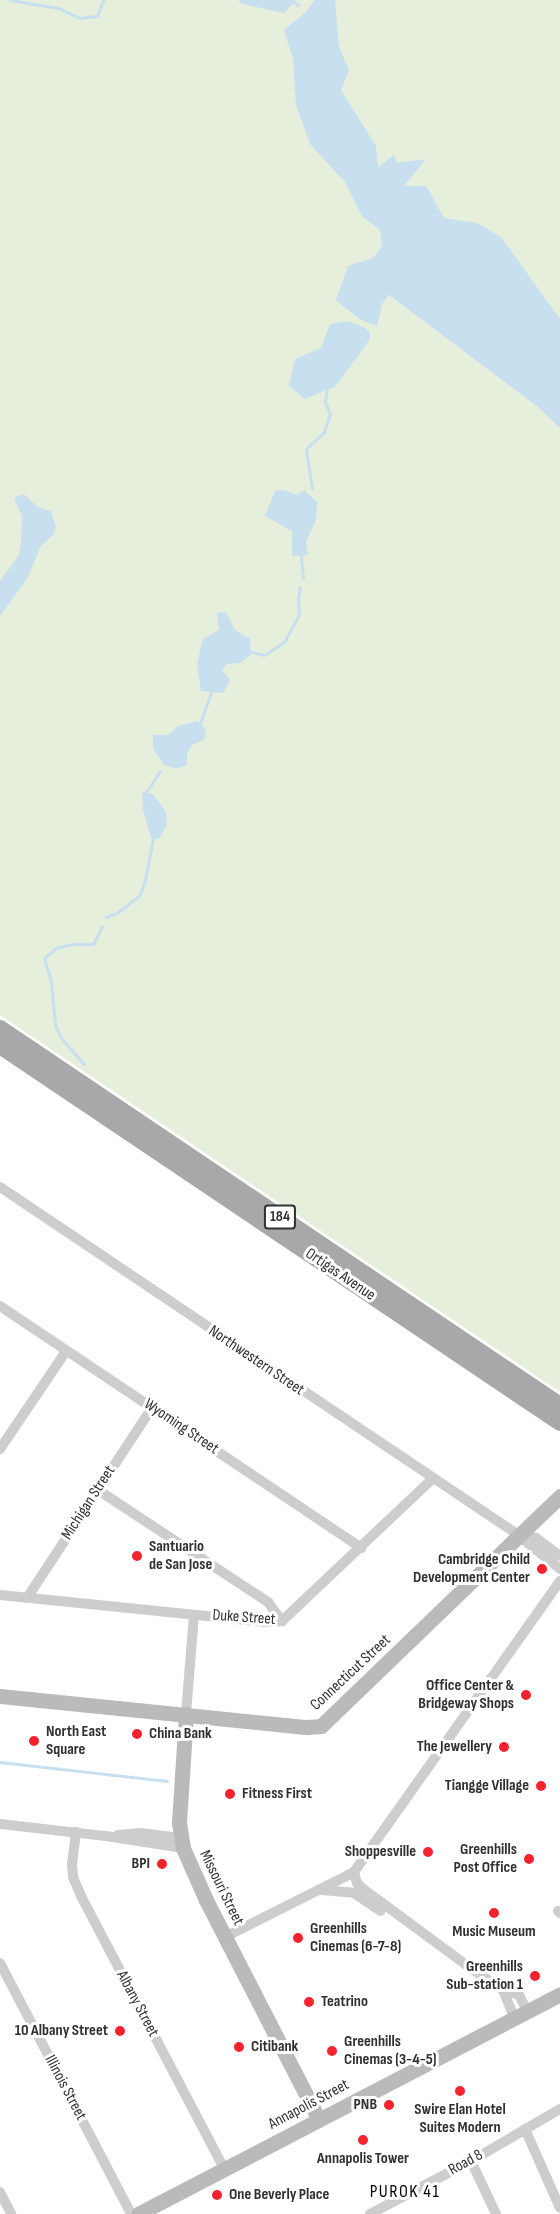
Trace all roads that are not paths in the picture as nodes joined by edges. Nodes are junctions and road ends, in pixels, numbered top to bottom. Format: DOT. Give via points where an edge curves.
graph roads {
  1 [pos="0,1028"];
  2 [pos="0,1046"];
  3 [pos="0,1187"];
  4 [pos="0,1306"];
  5 [pos="66,1351"];
  6 [pos="560,1406"];
  7 [pos="152,1408"];
  8 [pos="560,1423"];
  9 [pos="0,1449"];
  10 [pos="432,1479"];
  11 [pos="98,1490"];
  12 [pos="560,1496"];
  13 [pos="518,1535"];
  14 [pos="362,1548"];
  15 [pos="560,1556"];
  16 [pos="560,1569"];
  17 [pos="560,1581"];
  18 [pos="0,1595"];
  19 [pos="27,1598"];
  20 [pos="194,1615"];
  21 [pos="282,1621"];
  22 [pos="0,1696"];
  23 [pos="186,1714"];
  24 [pos="0,1824"];
  25 [pos="76,1832"];
  26 [pos="182,1843"];
  27 [pos="354,1872"];
  28 [pos="319,1890"];
  29 [pos="387,1915"];
  30 [pos="225,1937"];
  31 [pos="0,1963"];
  32 [pos="560,1994"];
  33 [pos="521,2014"];
  34 [pos="560,2109"];
  35 [pos="319,2120"];
  36 [pos="525,2129"];
  37 [pos="471,2161"];
  38 [pos="225,2170"];
  39 [pos="0,2192"];
  40 [pos="560,2208"];
  41 [pos="11,2214"];
  42 [pos="131,2214"];
  43 [pos="138,2214"];
  44 [pos="370,2214"];
  45 [pos="496,2214"];
  1 -- 6 [label="main road, Ortigas Avenue / 184"];
  2 -- 8 [label="main road, Ortigas Avenue / 184"];
  3 -- 10 [label="street, Northwestern Street"];
  4 -- 5 [label="street, Wyoming Street"];
  5 -- 7 [label="street, Wyoming Street"];
  5 -- 9 [label="street"];
  7 -- 11 [label="street, Michigan Street"];
  7 -- 14 [label="street, Wyoming Street"];
  10 -- 13 [label="street, Northwestern Street"];
  10 -- 14 [label="street, Duke Street"];
  11 -- 19 [label="street, Michigan Street"];
  11 -- 21 [label="street" via="268,1602"];
  12 -- 13 [label="street, Connecticut Street"];
  13 -- 15 [label="street" via="536,1538"];
  13 -- 16 [label="street"];
  13 -- 23 [label="street, Connecticut Street" via="321,1726"];
  14 -- 21 [label="street, Duke Street"];
  17 -- 27 [label="street"];
  18 -- 19 [label="street, Duke Street"];
  19 -- 20 [label="street, Duke Street"];
  20 -- 21 [label="street, Duke Street"];
  20 -- 23 [label="street, Missouri Street"];
  22 -- 23 [label="street, Connecticut Street"];
  23 -- 26 [label="street, Missouri Street" via="179,1823"];
  24 -- 25 [label="street"];
  25 -- 26 [label="street"];
  25 -- 38 [label="street, Albany Street" via="73,1877 81,1896"];
  26 -- 30 [label="street, Missouri Street"];
  27 -- 28 [label="street"];
  27 -- 33 [label="street" via="357,1883 395,1914 503,1990 519,1995"];
  28 -- 29 [label="street" via="354,1893"];
  28 -- 30 [label="street"];
  30 -- 35 [label="street, Missouri Street"];
  31 -- 42 [label="street, Illinois Street"];
  32 -- 33 [label="street, Annapolis Street"];
  33 -- 35 [label="street, Annapolis Street"];
  34 -- 36 [label="street, Road 8"];
  35 -- 38 [label="street, Annapolis Street"];
  36 -- 37 [label="street, Road 8"];
  36 -- 40 [label="street"];
  37 -- 44 [label="street, Road 8"];
  37 -- 45 [label="street"];
  38 -- 43 [label="street, Annapolis Street"];
  39 -- 41 [label="street"];
}
